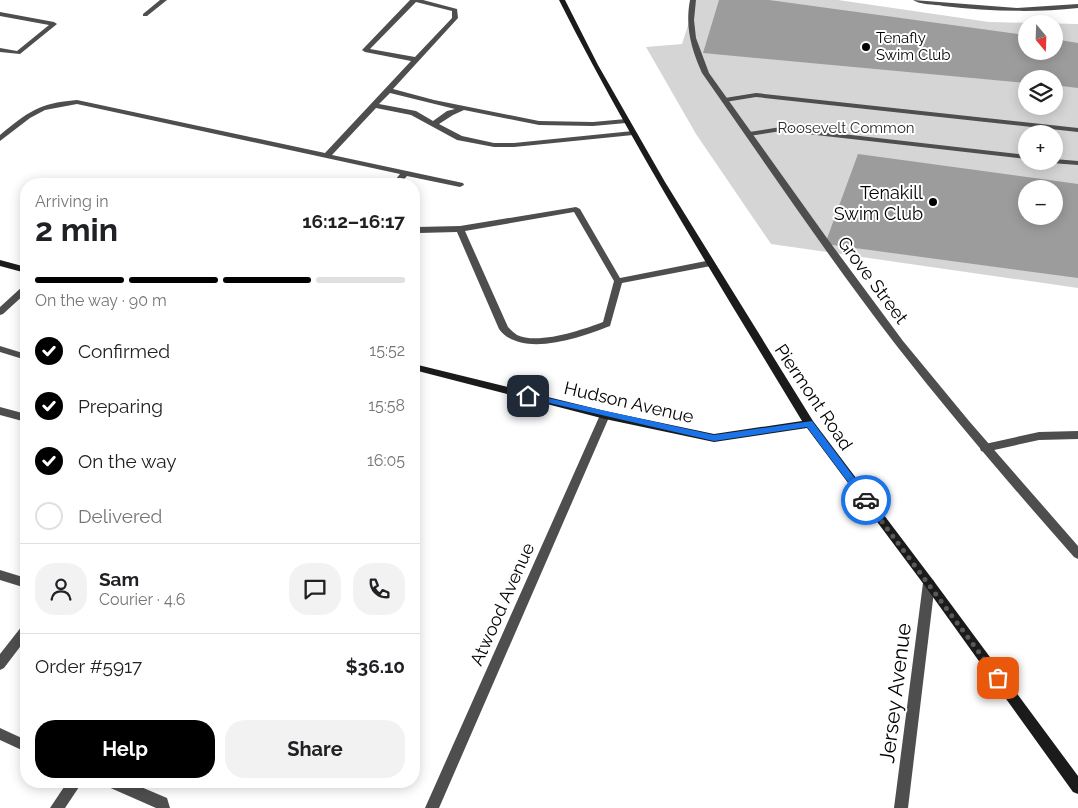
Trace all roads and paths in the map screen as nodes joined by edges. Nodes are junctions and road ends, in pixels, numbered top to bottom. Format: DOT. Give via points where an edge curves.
graph roads {
  1 [pos="164,0"];
  2 [pos="414,0"];
  3 [pos="562,0"];
  4 [pos="693,0"];
  5 [pos="916,0"];
  6 [pos="1078,6"];
  7 [pos="0,14"];
  8 [pos="145,15"];
  9 [pos="0,50"];
  10 [pos="417,60"];
  11 [pos="388,90"];
  12 [pos="725,100"];
  13 [pos="374,105"];
  14 [pos="464,108"];
  15 [pos="626,121"];
  16 [pos="433,124"];
  17 [pos="1078,130"];
  18 [pos="634,133"];
  19 [pos="749,134"];
  20 [pos="0,139"];
  21 [pos="327,156"];
  22 [pos="1018,156"];
  23 [pos="1063,161"];
  24 [pos="1078,163"];
  25 [pos="404,173"];
  26 [pos="400,178"];
  27 [pos="460,185"];
  28 [pos="460,229"];
  29 [pos="420,231"];
  30 [pos="0,263"];
  31 [pos="711,263"];
  32 [pos="20,268"];
  33 [pos="618,281"];
  34 [pos="20,294"];
  35 [pos="0,312"];
  36 [pos="0,349"];
  37 [pos="20,355"];
  38 [pos="420,368"];
  39 [pos="0,411"];
  40 [pos="605,414"];
  41 [pos="20,416"];
  42 [pos="809,424"];
  43 [pos="1078,435"];
  44 [pos="984,448"];
  45 [pos="1078,554"];
  46 [pos="0,575"];
  47 [pos="20,581"];
  48 [pos="929,584"];
  49 [pos="20,638"];
  50 [pos="0,664"];
  51 [pos="0,734"];
  52 [pos="20,743"];
  53 [pos="1078,787"];
  54 [pos="71,788"];
  55 [pos="127,788"];
  56 [pos="57,808"];
  57 [pos="163,808"];
  58 [pos="432,808"];
  59 [pos="901,808"];
  1 -- 8 [label="street"];
  2 -- 10 [label="street" via="455,10 455,18"];
  2 -- 10 [label="street" via="365,50"];
  3 -- 15 [label="street, Piermont Road"];
  4 -- 12 [label="street, Grove Street" via="690,16 695,52"];
  5 -- 6 [label="street" via="1007,10"];
  7 -- 9 [label="street" via="54,24 18,53"];
  10 -- 11 [label="street"];
  11 -- 13 [label="street"];
  11 -- 14 [label="street"];
  12 -- 17 [label="street" via="756,96"];
  12 -- 19 [label="street, Grove Street"];
  13 -- 16 [label="street" via="413,113"];
  13 -- 21 [label="street"];
  14 -- 15 [label="street" via="539,123"];
  14 -- 16 [label="street"];
  15 -- 18 [label="street, Piermont Road"];
  16 -- 18 [label="street" via="460,138 494,145"];
  18 -- 31 [label="street, Piermont Road"];
  19 -- 22 [label="street" via="781,129"];
  19 -- 44 [label="street, Grove Street" via="825,244"];
  20 -- 21 [label="street" via="43,106 77,102"];
  21 -- 25 [label="street"];
  23 -- 24 [label="street"];
  25 -- 26 [label="street"];
  25 -- 27 [label="street"];
  28 -- 29 [label="street"];
  28 -- 33 [label="street" via="576,209"];
  28 -- 33 [label="street" via="504,329 516,338 532,342 586,332 607,324"];
  30 -- 32 [label="street"];
  31 -- 33 [label="street"];
  31 -- 42 [label="street, Piermont Road"];
  34 -- 35 [label="street"];
  36 -- 37 [label="street"];
  38 -- 40 [label="street, Hudson Avenue"];
  39 -- 41 [label="street"];
  40 -- 42 [label="street, Hudson Avenue" via="714,438"];
  40 -- 58 [label="street, Atwood Avenue"];
  42 -- 48 [label="street, Piermont Road"];
  43 -- 44 [label="street" via="1039,436"];
  44 -- 45 [label="street, Grove Street"];
  46 -- 47 [label="street"];
  48 -- 53 [label="street, Piermont Road"];
  48 -- 59 [label="street, Jersey Avenue"];
  49 -- 50 [label="street"];
  51 -- 52 [label="street"];
  54 -- 56 [label="street"];
  55 -- 57 [label="street" via="162,803"];
}
